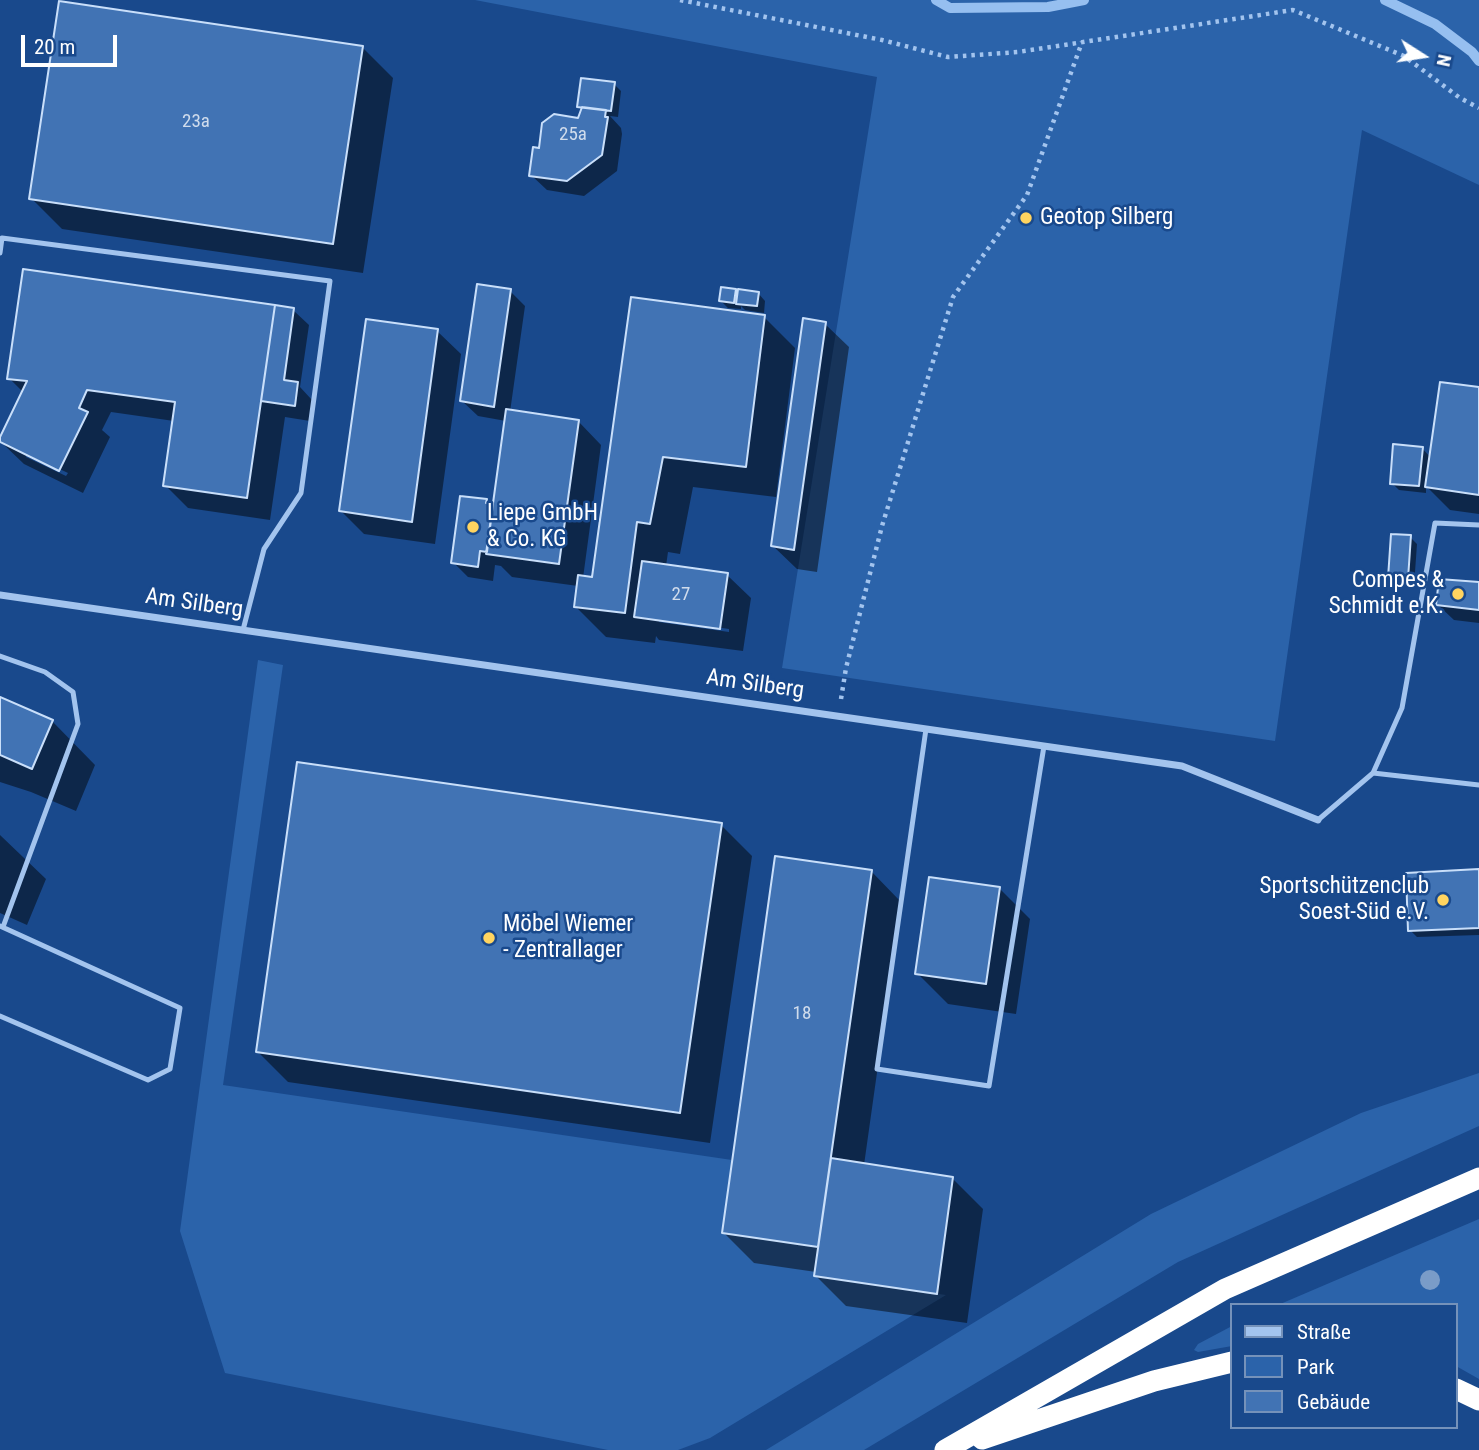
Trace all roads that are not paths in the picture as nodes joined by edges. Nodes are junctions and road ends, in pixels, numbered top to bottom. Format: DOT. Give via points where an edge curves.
graph roads {
  1 [pos="0,253"];
  2 [pos="1479,525"];
  3 [pos="0,595"];
  4 [pos="243,630"];
  5 [pos="0,656"];
  6 [pos="926,729"];
  7 [pos="1044,746"];
  8 [pos="1373,773"];
  9 [pos="1479,785"];
  10 [pos="1318,820"];
  11 [pos="1,926"];
  12 [pos="0,1016"];
  13 [pos="1479,1178"];
  14 [pos="1230,1363"];
  15 [pos="1458,1391"];
  16 [pos="1479,1401"];
  17 [pos="948,1450"];
  1 -- 4 [label="lane" via="2,238 330,281 301,493 264,549"];
  2 -- 8 [label="lane" via="1435,523 1402,708"];
  3 -- 4 [label="street, Am Silberg"];
  4 -- 6 [label="street, Am Silberg"];
  5 -- 11 [label="lane" via="45,672 74,692 78,724"];
  6 -- 7 [label="street, Am Silberg"];
  6 -- 7 [label="lane" via="877,1069 989,1086"];
  7 -- 10 [label="street, Am Silberg" via="1182,766"];
  8 -- 9 [label="lane"];
  8 -- 10 [label="lane, Am Silberg"];
  11 -- 12 [label="lane" via="180,1009 170,1069 148,1080"];
  13 -- 17 [label="highway" via="1225,1289"];
  14 -- 17 [label="highway" via="1154,1381"];
  15 -- 16 [label="highway"];
}
